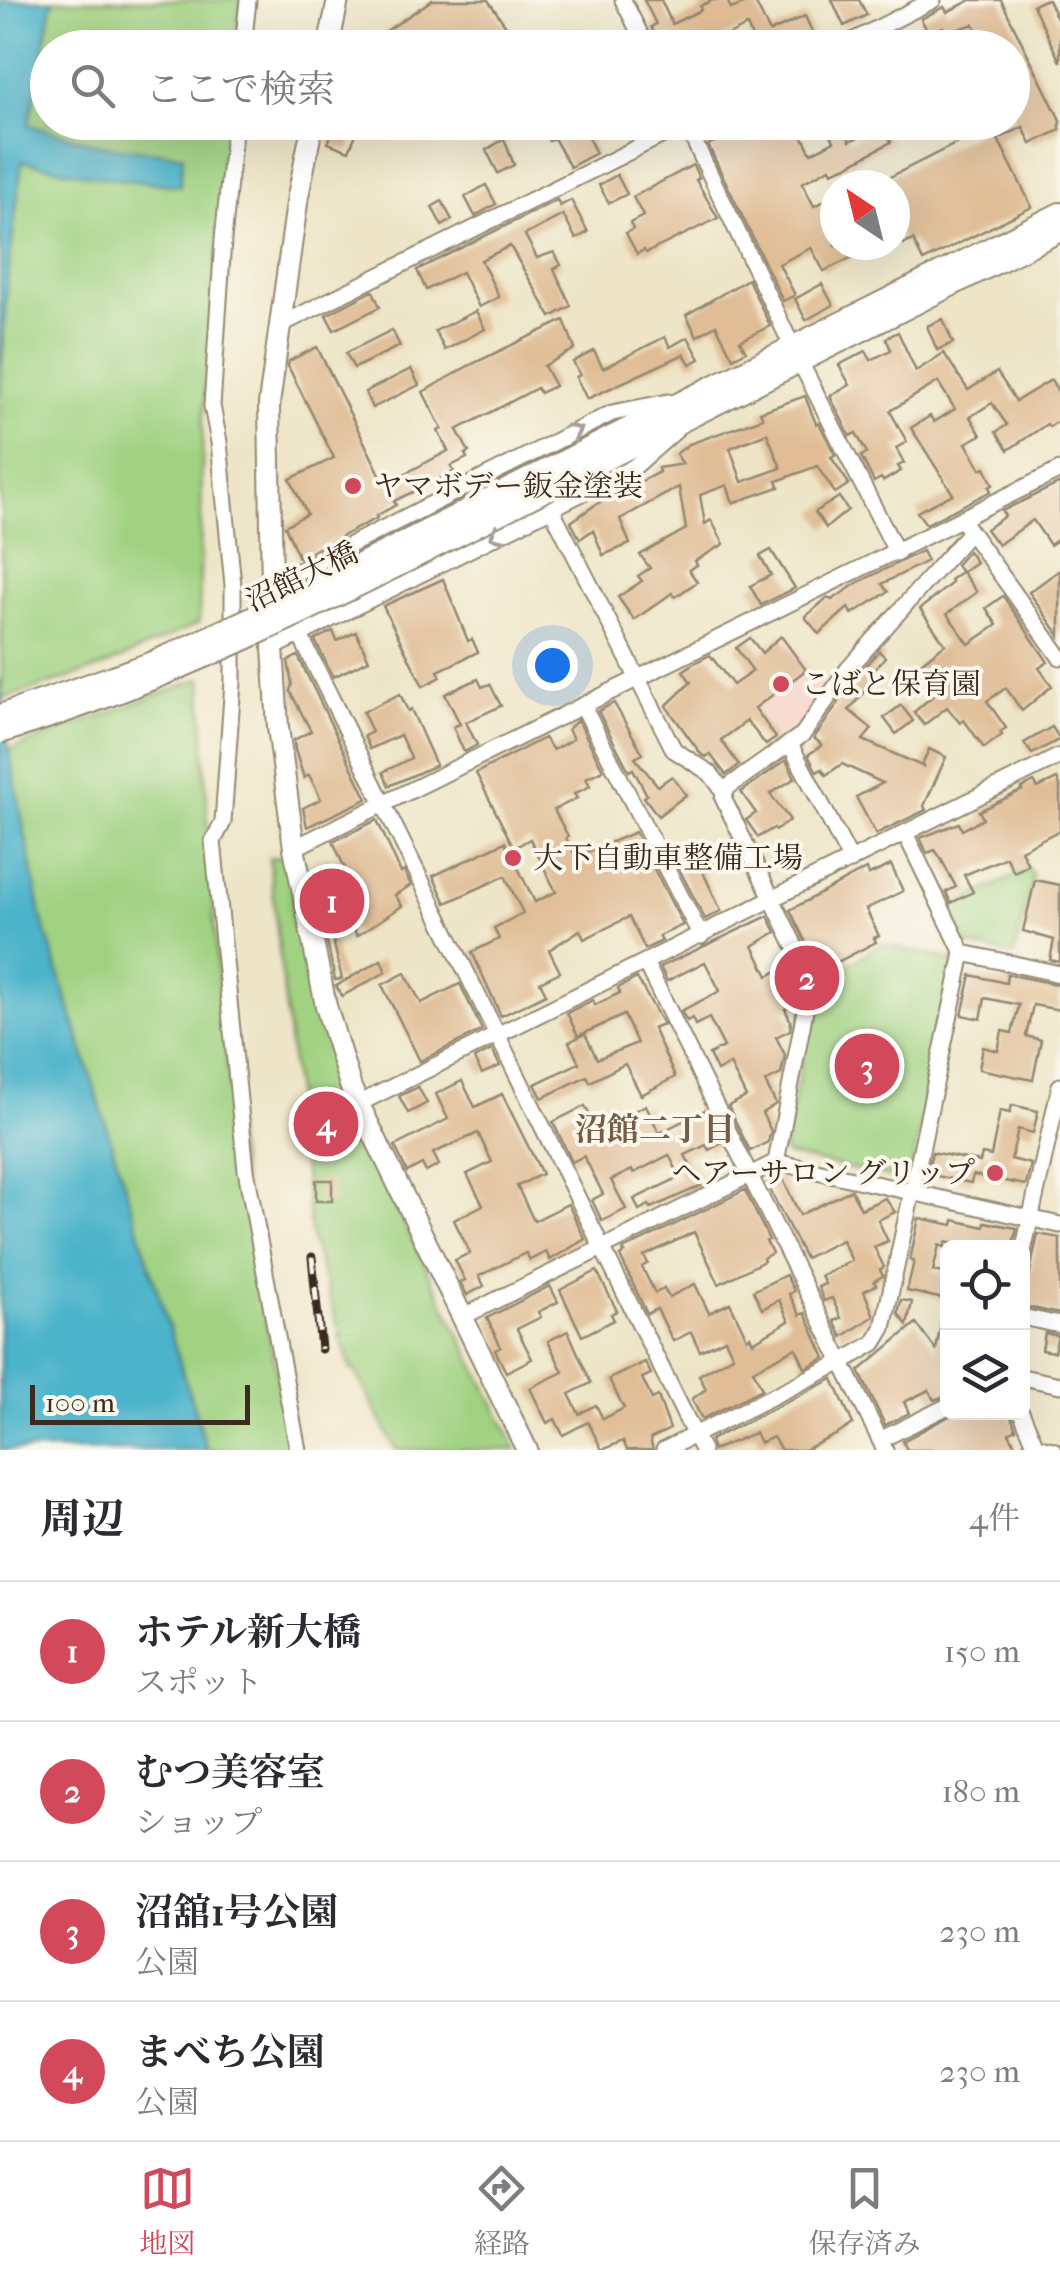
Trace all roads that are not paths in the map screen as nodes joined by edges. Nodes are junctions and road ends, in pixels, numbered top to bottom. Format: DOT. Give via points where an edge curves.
graph roads {
  1 [pos="248,0"];
  2 [pos="338,0"];
  3 [pos="623,0"];
  4 [pos="933,0"];
  5 [pos="245,30"];
  6 [pos="332,30"];
  7 [pos="638,30"];
  8 [pos="874,30"];
  9 [pos="233,140"];
  10 [pos="309,140"];
  11 [pos="653,140"];
  12 [pos="695,140"];
  13 [pos="1060,213"];
  14 [pos="1060,232"];
  15 [pos="278,326"];
  16 [pos="796,354"];
  17 [pos="692,406"];
  18 [pos="616,444"];
  19 [pos="1060,470"];
  20 [pos="551,508"];
  21 [pos="966,526"];
  22 [pos="897,553"];
  23 [pos="270,586"];
  24 [pos="300,633"];
  25 [pos="273,648"];
  26 [pos="1060,657"];
  27 [pos="638,680"];
  28 [pos="584,706"];
  29 [pos="0,715"];
  30 [pos="0,733"];
  31 [pos="790,744"];
  32 [pos="1060,756"];
  33 [pos="725,793"];
  34 [pos="386,804"];
  35 [pos="906,834"];
  36 [pos="294,848"];
  37 [pos="851,861"];
  38 [pos="772,900"];
  39 [pos="702,936"];
  40 [pos="963,954"];
  41 [pos="646,964"];
  42 [pos="1060,974"];
  43 [pos="500,1034"];
  44 [pos="1060,1086"];
  45 [pos="358,1104"];
  46 [pos="776,1162"];
  47 [pos="751,1174"];
  48 [pos="913,1192"];
  49 [pos="1030,1218"];
  50 [pos="1060,1224"];
  51 [pos="1025,1240"];
  52 [pos="604,1247"];
  53 [pos="462,1317"];
  54 [pos="1030,1319"];
  55 [pos="1060,1326"];
  56 [pos="842,1362"];
  57 [pos="1030,1379"];
  58 [pos="1060,1385"];
  59 [pos="940,1411"];
  60 [pos="1024,1420"];
  61 [pos="698,1442"];
  62 [pos="883,1445"];
  63 [pos="1032,1448"];
  64 [pos="298,1450"];
  65 [pos="528,1450"];
  66 [pos="664,1450"];
  67 [pos="1053,1450"];
  1 -- 5 [label="street"];
  2 -- 6 [label="street"];
  3 -- 7 [label="street"];
  4 -- 8 [label="street"];
  9 -- 64 [label="street" via="212,406 233,585 233,682 223,822 214,841 246,1170"];
  10 -- 15 [label="street"];
  11 -- 15 [label="street"];
  12 -- 16 [label="street"];
  13 -- 16 [label="street"];
  14 -- 16 [label="street"];
  15 -- 23 [label="street" via="269,404"];
  16 -- 17 [label="street"];
  16 -- 22 [label="street"];
  17 -- 18 [label="street"];
  17 -- 20 [label="street" via="634,466"];
  23 -- 17 [label="street, one-way" via="612,413"];
  18 -- 29 [label="street, 沼館大橋, bridge" via="153,662"];
  18 -- 30 [label="street, 沼館大橋, bridge" via="245,638 99,701"];
  19 -- 21 [label="street"];
  20 -- 24 [label="street, one-way"];
  20 -- 27 [label="street"];
  21 -- 22 [label="street"];
  21 -- 26 [label="street"];
  21 -- 31 [label="street"];
  22 -- 27 [label="street"];
  23 -- 25 [label="street"];
  24 -- 25 [label="street"];
  24 -- 34 [label="street"];
  25 -- 36 [label="street"];
  27 -- 28 [label="street"];
  27 -- 33 [label="street" via="674,750 710,773"];
  28 -- 34 [label="street"];
  28 -- 39 [label="street"];
  31 -- 33 [label="street"];
  31 -- 37 [label="street"];
  32 -- 35 [label="street"];
  33 -- 38 [label="street"];
  34 -- 36 [label="street"];
  34 -- 43 [label="street"];
  35 -- 37 [label="street"];
  35 -- 40 [label="street"];
  36 -- 45 [label="street" via="326,1006"];
  37 -- 38 [label="street"];
  38 -- 39 [label="street"];
  38 -- 46 [label="street" via="812,979"];
  39 -- 41 [label="street"];
  40 -- 42 [label="street"];
  40 -- 48 [label="street"];
  41 -- 43 [label="street"];
  41 -- 47 [label="street"];
  43 -- 45 [label="street"];
  43 -- 52 [label="street"];
  44 -- 49 [label="street"];
  45 -- 53 [label="street"];
  46 -- 47 [label="street"];
  46 -- 48 [label="street"];
  47 -- 52 [label="street"];
  47 -- 56 [label="street"];
  48 -- 49 [label="street"];
  48 -- 56 [label="street" via="883,1328 874,1342"];
  49 -- 50 [label="street"];
  49 -- 51 [label="street"];
  52 -- 53 [label="street"];
  52 -- 61 [label="street"];
  53 -- 65 [label="street"];
  54 -- 55 [label="street"];
  56 -- 61 [label="street"];
  56 -- 62 [label="street"];
  57 -- 58 [label="street"];
  59 -- 62 [label="street"];
  60 -- 63 [label="street"];
  61 -- 66 [label="street"];
  63 -- 67 [label="street"];
}
